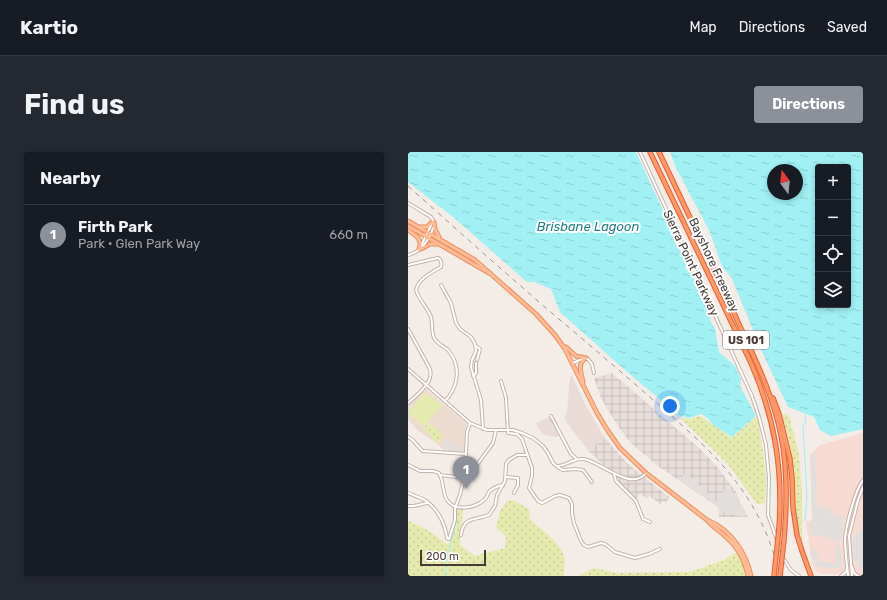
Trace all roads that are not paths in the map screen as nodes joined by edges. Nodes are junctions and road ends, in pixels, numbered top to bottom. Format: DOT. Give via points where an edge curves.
graph roads {
  1 [pos="640,152"];
  2 [pos="650,152"];
  3 [pos="659,152"];
  4 [pos="408,203"];
  5 [pos="408,221"];
  6 [pos="433,222"];
  7 [pos="408,226"];
  8 [pos="418,226"];
  9 [pos="408,230"];
  10 [pos="429,233"];
  11 [pos="427,237"];
  12 [pos="440,238"];
  13 [pos="439,244"];
  14 [pos="420,249"];
  15 [pos="408,255"];
  16 [pos="408,265"];
  17 [pos="490,274"];
  18 [pos="441,285"];
  19 [pos="408,329"];
  20 [pos="561,342"];
  21 [pos="476,346"];
  22 [pos="586,358"];
  23 [pos="573,363"];
  24 [pos="408,369"];
  25 [pos="594,373"];
  26 [pos="473,376"];
  27 [pos="501,381"];
  28 [pos="765,381"];
  29 [pos="426,385"];
  30 [pos="584,387"];
  31 [pos="445,401"];
  32 [pos="408,403"];
  33 [pos="551,416"];
  34 [pos="470,423"];
  35 [pos="483,429"];
  36 [pos="496,430"];
  37 [pos="508,430"];
  38 [pos="408,437"];
  39 [pos="466,454"];
  40 [pos="527,455"];
  41 [pos="577,459"];
  42 [pos="408,465"];
  43 [pos="556,466"];
  44 [pos="465,473"];
  45 [pos="646,473"];
  46 [pos="614,474"];
  47 [pos="440,476"];
  48 [pos="506,477"];
  49 [pos="464,478"];
  50 [pos="863,480"];
  51 [pos="592,482"];
  52 [pos="503,485"];
  53 [pos="863,487"];
  54 [pos="408,493"];
  55 [pos="514,493"];
  56 [pos="427,503"];
  57 [pos="408,506"];
  58 [pos="455,507"];
  59 [pos="650,522"];
  60 [pos="461,535"];
  61 [pos="660,549"];
  62 [pos="846,559"];
  63 [pos="851,563"];
  64 [pos="749,576"];
  65 [pos="774,576"];
  66 [pos="780,576"];
  67 [pos="799,576"];
  68 [pos="811,576"];
  69 [pos="842,576"];
  70 [pos="848,576"];
  71 [pos="852,576"];
  72 [pos="858,576"];
  1 -- 67 [label="street, Sierra Point Parkway" via="752,396 768,461 769,520 786,564"];
  2 -- 65 [label="highway, Bayshore Freeway / US 101, bridge" via="751,363 765,399 773,427 780,488"];
  3 -- 28 [label="highway, Bayshore Freeway / US 101"];
  4 -- 6 [label="street" via="430,216"];
  5 -- 8 [label="main road"];
  6 -- 8 [label="main road" via="425,228"];
  6 -- 10 [label="street"];
  6 -- 12 [label="main road"];
  7 -- 11 [label="main road"];
  8 -- 10 [label="main road"];
  9 -- 14 [label="main road" via="420,240"];
  10 -- 11 [label="street"];
  10 -- 12 [label="main road"];
  11 -- 13 [label="main road"];
  11 -- 14 [label="street"];
  12 -- 17 [label="main road" via="481,264"];
  13 -- 14 [label="main road" via="430,244"];
  13 -- 17 [label="main road"];
  14 -- 15 [label="street"];
  16 -- 31 [label="street" via="438,258 441,266 426,276 416,290 432,318 435,340 449,351 455,363 455,386"];
  17 -- 20 [label="main road" via="536,314"];
  18 -- 21 [label="street" via="452,303 456,324 471,337"];
  19 -- 29 [label="street" via="430,369 431,377"];
  20 -- 22 [label="main road" via="576,356"];
  20 -- 23 [label="main road"];
  21 -- 26 [label="street" via="472,362"];
  21 -- 26 [label="street" via="480,349 476,373"];
  22 -- 23 [label="street"];
  22 -- 25 [label="street" via="591,362"];
  22 -- 30 [label="main road" via="580,366"];
  23 -- 30 [label="main road"];
  24 -- 29 [label="street"];
  26 -- 35 [label="street" via="481,400"];
  27 -- 37 [label="street" via="506,398"];
  28 -- 66 [label="highway, Bayshore Freeway / US 101, bridge" via="776,413 784,455 787,494"];
  28 -- 68 [label="highway" via="784,432 791,469 796,527"];
  29 -- 31 [label="street"];
  29 -- 32 [label="street"];
  30 -- 45 [label="main road" via="611,435"];
  31 -- 34 [label="street"];
  33 -- 41 [label="street" via="571,454"];
  34 -- 35 [label="street"];
  34 -- 39 [label="street"];
  35 -- 36 [label="street"];
  36 -- 37 [label="street"];
  36 -- 44 [label="street" via="494,442 476,468 471,473"];
  37 -- 40 [label="street" via="508,433 520,436"];
  37 -- 43 [label="street" via="534,439 546,450"];
  38 -- 39 [label="street" via="423,451"];
  39 -- 44 [label="street"];
  40 -- 48 [label="street" via="518,455 509,460 506,464"];
  40 -- 61 [label="street" via="532,466 529,488 540,503 560,495 569,498 574,523 584,545 588,547 605,544 615,552 635,558"];
  41 -- 43 [label="street"];
  41 -- 46 [label="street" via="590,461"];
  42 -- 47 [label="street" via="420,471 436,472"];
  43 -- 51 [label="street" via="562,470 583,470"];
  44 -- 49 [label="street"];
  45 -- 46 [label="street" via="636,479"];
  45 -- 64 [label="main road" via="737,543 745,557"];
  46 -- 59 [label="street" via="616,481 636,501 643,519"];
  47 -- 49 [label="street"];
  47 -- 58 [label="street" via="445,496"];
  48 -- 52 [label="street"];
  48 -- 55 [label="street" via="518,478"];
  49 -- 58 [label="street"];
  50 -- 62 [label="street" via="857,490 846,531"];
  52 -- 58 [label="street" via="491,490 481,502 463,508"];
  52 -- 60 [label="street" via="496,495 495,506 489,515 472,519 463,527"];
  53 -- 63 [label="street" via="849,536"];
  54 -- 56 [label="street"];
  56 -- 57 [label="street"];
  56 -- 58 [label="street" via="440,516 449,539 455,520"];
  62 -- 69 [label="street" via="846,571"];
  62 -- 70 [label="street"];
  63 -- 71 [label="street"];
  63 -- 72 [label="street" via="854,573"];
}
